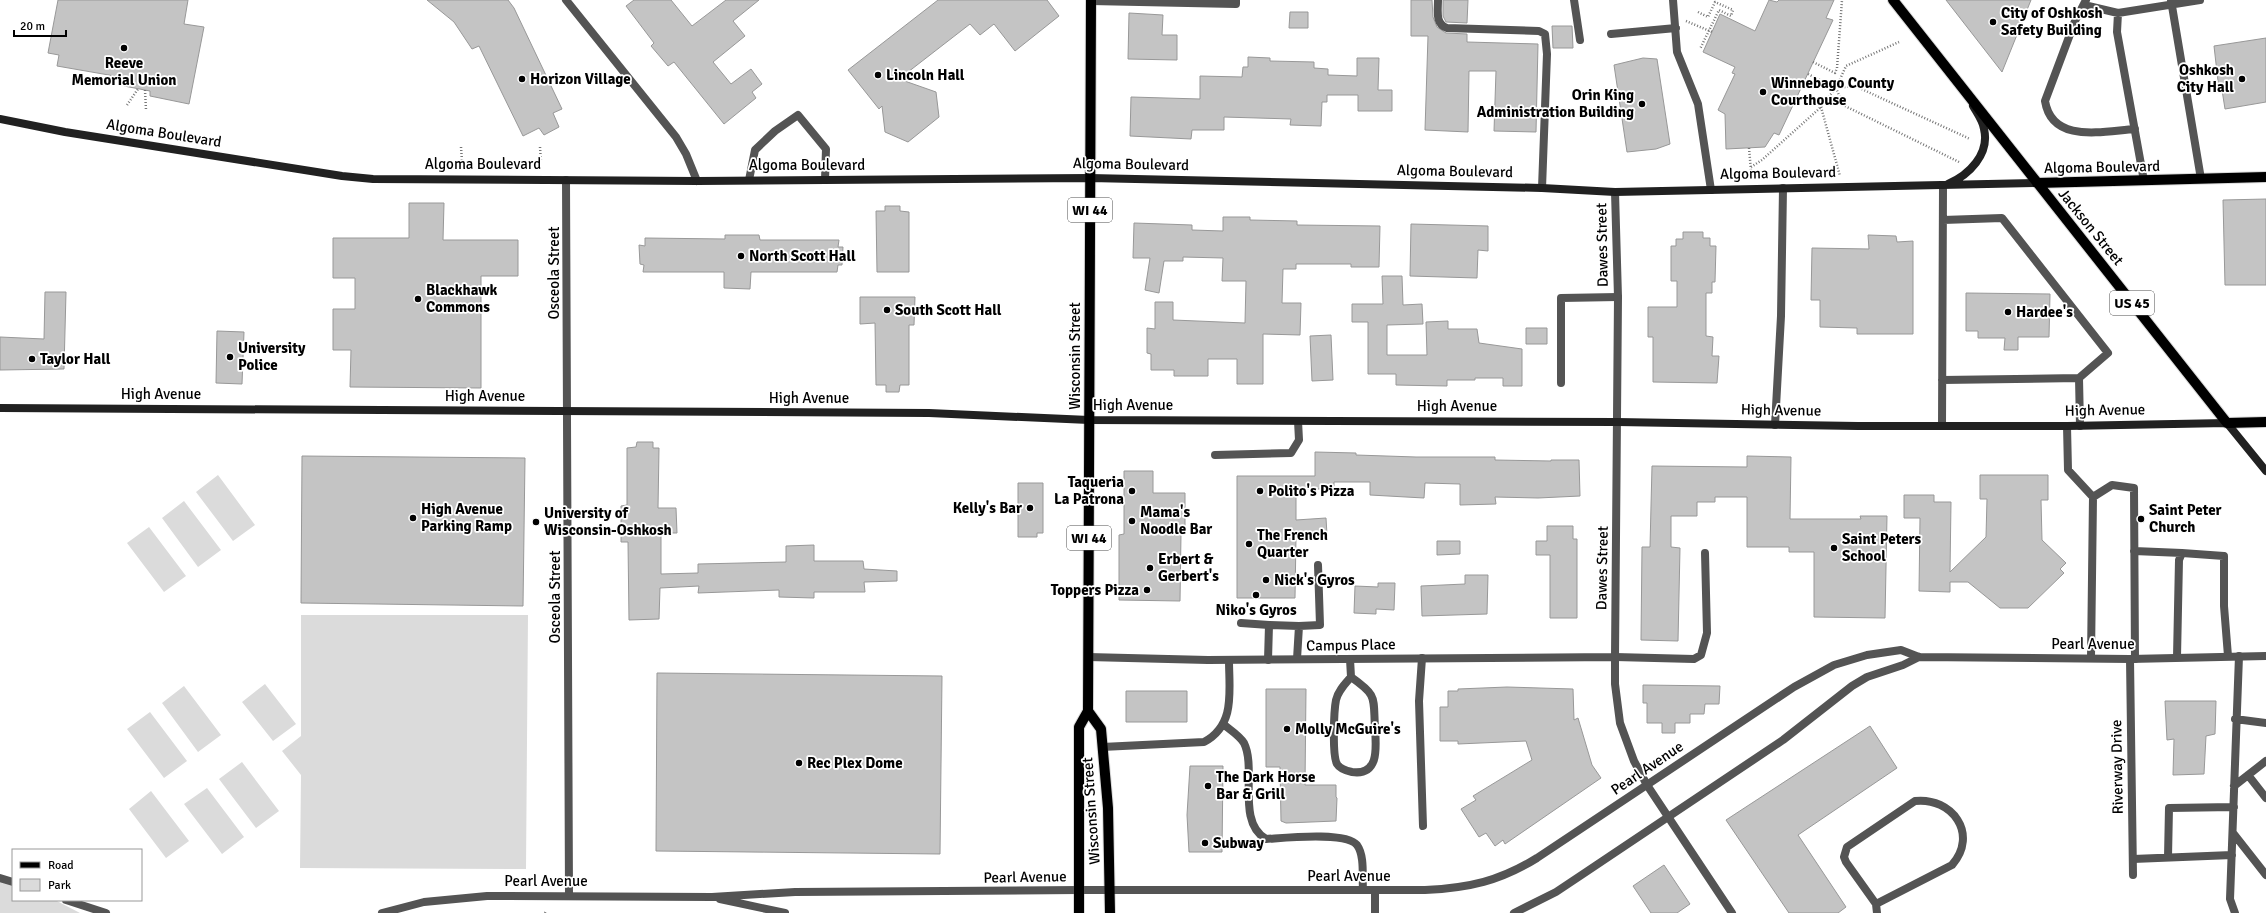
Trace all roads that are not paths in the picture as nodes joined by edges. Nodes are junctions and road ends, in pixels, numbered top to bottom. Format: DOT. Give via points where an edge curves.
graph roads {
  1 [pos="1091,0"];
  2 [pos="1236,0"];
  3 [pos="1438,0"];
  4 [pos="1574,0"];
  5 [pos="1673,0"];
  6 [pos="1893,0"];
  7 [pos="2200,0"];
  8 [pos="569,1"];
  9 [pos="1180,1"];
  10 [pos="2085,2"];
  11 [pos="2172,2"];
  12 [pos="2118,13"];
  13 [pos="1676,28"];
  14 [pos="1611,34"];
  15 [pos="1580,40"];
  16 [pos="1968,95"];
  17 [pos="0,120"];
  18 [pos="2135,130"];
  19 [pos="2266,177"];
  20 [pos="1090,178"];
  21 [pos="2201,179"];
  22 [pos="566,180"];
  23 [pos="748,180"];
  24 [pos="825,180"];
  25 [pos="697,181"];
  26 [pos="2144,181"];
  27 [pos="2037,183"];
  28 [pos="1943,186"];
  29 [pos="1542,188"];
  30 [pos="1783,188"];
  31 [pos="1712,190"];
  32 [pos="1615,192"];
  33 [pos="1943,220"];
  34 [pos="1618,296"];
  35 [pos="2079,378"];
  36 [pos="1942,380"];
  37 [pos="1561,383"];
  38 [pos="0,408"];
  39 [pos="569,412"];
  40 [pos="1089,420"];
  41 [pos="1298,421"];
  42 [pos="1617,422"];
  43 [pos="2266,422"];
  44 [pos="2227,423"];
  45 [pos="1775,425"];
  46 [pos="1942,426"];
  47 [pos="2067,426"];
  48 [pos="2080,426"];
  49 [pos="1215,455"];
  50 [pos="2266,471"];
  51 [pos="2093,497"];
  52 [pos="2134,551"];
  53 [pos="1705,553"];
  54 [pos="2182,553"];
  55 [pos="1318,565"];
  56 [pos="1241,624"];
  57 [pos="1269,625"];
  58 [pos="1299,626"];
  59 [pos="2228,656"];
  60 [pos="2239,656"];
  61 [pos="2266,656"];
  62 [pos="1088,657"];
  63 [pos="1615,657"];
  64 [pos="1919,657"];
  65 [pos="1422,658"];
  66 [pos="2091,658"];
  67 [pos="2177,658"];
  68 [pos="1297,659"];
  69 [pos="1350,659"];
  70 [pos="2132,659"];
  71 [pos="1229,660"];
  72 [pos="1268,660"];
  73 [pos="1351,678"];
  74 [pos="1088,711"];
  75 [pos="2235,719"];
  76 [pos="2266,723"];
  77 [pos="1224,724"];
  78 [pos="1102,747"];
  79 [pos="2266,761"];
  80 [pos="2248,775"];
  81 [pos="1647,785"];
  82 [pos="2234,786"];
  83 [pos="2266,798"];
  84 [pos="2234,807"];
  85 [pos="1668,816"];
  86 [pos="1423,826"];
  87 [pos="2233,833"];
  88 [pos="2232,855"];
  89 [pos="2168,857"];
  90 [pos="2133,859"];
  91 [pos="2133,875"];
  92 [pos="2266,875"];
  93 [pos="0,878"];
  94 [pos="12,882"];
  95 [pos="1079,890"];
  96 [pos="1363,890"];
  97 [pos="1375,890"];
  98 [pos="1111,891"];
  99 [pos="569,895"];
  100 [pos="712,897"];
  101 [pos="69,901"];
  102 [pos="1876,904"];
  103 [pos="106,913"];
  104 [pos="382,913"];
  105 [pos="784,913"];
  106 [pos="1079,913"];
  107 [pos="1110,913"];
  108 [pos="1375,913"];
  109 [pos="1514,913"];
  110 [pos="1732,913"];
  111 [pos="1877,913"];
  112 [pos="2235,913"];
  1 -- 9 [label="street"];
  1 -- 20 [label="main road, Wisconsin Street / WI 44"];
  2 -- 9 [label="street" via="1236,4"];
  3 -- 29 [label="street" via="1438,20 1447,28 1539,31 1545,34 1547,54"];
  4 -- 15 [label="street"];
  5 -- 13 [label="street"];
  6 -- 16 [label="main road, Jackson Street / US 45"];
  7 -- 11 [label="street"];
  8 -- 25 [label="street" via="676,137"];
  10 -- 12 [label="street"];
  10 -- 18 [label="street" via="2075,21 2045,101 2047,112 2066,130"];
  11 -- 12 [label="street"];
  11 -- 21 [label="street"];
  12 -- 18 [label="street" via="2118,32"];
  13 -- 14 [label="street"];
  13 -- 31 [label="street" via="1677,52 1698,104"];
  16 -- 27 [label="main road, Jackson Street / US 45"];
  16 -- 28 [label="main road" via="1984,129 1981,154 1970,170"];
  17 -- 22 [label="main road, Algoma Boulevard" via="342,176 373,179"];
  18 -- 26 [label="street"];
  19 -- 21 [label="main road, Algoma Boulevard"];
  20 -- 24 [label="main road, Algoma Boulevard"];
  20 -- 29 [label="main road, Algoma Boulevard"];
  20 -- 40 [label="main road, Wisconsin Street / WI 44"];
  21 -- 26 [label="main road, Algoma Boulevard"];
  22 -- 25 [label="main road, Algoma Boulevard"];
  22 -- 39 [label="street, Osceola Street"];
  23 -- 24 [label="main road, Algoma Boulevard"];
  23 -- 24 [label="street" via="755,150 775,131 798,115 826,149"];
  23 -- 25 [label="main road, Algoma Boulevard"];
  26 -- 27 [label="main road, Algoma Boulevard"];
  27 -- 28 [label="main road, Algoma Boulevard"];
  27 -- 44 [label="main road, Jackson Street / US 45"];
  28 -- 30 [label="main road, Algoma Boulevard"];
  28 -- 33 [label="street"];
  29 -- 32 [label="main road, Algoma Boulevard"];
  30 -- 31 [label="main road, Algoma Boulevard"];
  30 -- 45 [label="street" via="1781,316"];
  31 -- 32 [label="main road, Algoma Boulevard"];
  32 -- 34 [label="street, Dawes Street"];
  33 -- 35 [label="street" via="2002,218 2108,353"];
  33 -- 36 [label="street"];
  34 -- 37 [label="street" via="1561,298"];
  34 -- 42 [label="street, Dawes Street"];
  35 -- 36 [label="street"];
  35 -- 48 [label="street"];
  36 -- 46 [label="street"];
  38 -- 39 [label="main road, High Avenue"];
  39 -- 40 [label="main road, High Avenue" via="928,413"];
  39 -- 99 [label="street, Osceola Street"];
  40 -- 41 [label="main road, High Avenue"];
  40 -- 62 [label="main road, Wisconsin Street / WI 44"];
  41 -- 42 [label="main road, High Avenue"];
  41 -- 49 [label="street" via="1299,440 1291,453"];
  42 -- 45 [label="main road, High Avenue"];
  42 -- 63 [label="street, Dawes Street"];
  43 -- 44 [label="main road, High Avenue"];
  44 -- 48 [label="main road, High Avenue"];
  44 -- 50 [label="main road, Jackson Street"];
  45 -- 46 [label="main road, High Avenue"];
  46 -- 47 [label="main road, High Avenue"];
  47 -- 48 [label="main road, High Avenue"];
  47 -- 51 [label="street" via="2068,470"];
  51 -- 52 [label="street, Riverway Drive" via="2112,485 2134,488"];
  51 -- 66 [label="street"];
  52 -- 54 [label="street"];
  52 -- 70 [label="street, Riverway Drive"];
  53 -- 63 [label="street, Campus Place" via="1707,633 1701,655 1694,659"];
  54 -- 59 [label="street" via="2224,556"];
  54 -- 67 [label="street" via="2178,560"];
  55 -- 58 [label="street" via="1320,625"];
  56 -- 57 [label="street"];
  57 -- 58 [label="street"];
  57 -- 72 [label="street"];
  58 -- 68 [label="street"];
  59 -- 60 [label="street, Pearl Avenue"];
  59 -- 67 [label="street, Pearl Avenue"];
  60 -- 61 [label="street, Pearl Avenue"];
  60 -- 75 [label="street"];
  62 -- 71 [label="street, Campus Place"];
  62 -- 74 [label="main road, Wisconsin Street / WI 44"];
  63 -- 65 [label="street, Campus Place"];
  63 -- 81 [label="street, Dawes Street" via="1615,684 1620,723 1625,741"];
  64 -- 66 [label="street, Pearl Avenue"];
  64 -- 81 [label="street, Pearl Avenue" via="1901,650 1867,655 1834,665 1794,687"];
  64 -- 85 [label="street, Pearl Avenue" via="1874,674 1852,686 1783,740"];
  65 -- 69 [label="street, Campus Place"];
  65 -- 86 [label="street" via="1419,701"];
  66 -- 70 [label="street, Pearl Avenue"];
  67 -- 70 [label="street, Pearl Avenue"];
  68 -- 69 [label="street, Campus Place"];
  68 -- 72 [label="street, Campus Place"];
  69 -- 73 [label="street"];
  70 -- 90 [label="street, Riverway Drive"];
  71 -- 72 [label="street, Campus Place"];
  71 -- 77 [label="street" via="1228,710"];
  73 -- 73 [label="street" via="1341,689 1336,700 1335,753 1337,764 1345,771 1356,773 1365,772 1372,767 1375,759 1375,736 1373,699 1370,692"];
  74 -- 78 [label="main road, Wisconsin Street" via="1100,729"];
  74 -- 95 [label="main road, Wisconsin Street / WI 44" via="1079,727"];
  75 -- 76 [label="street"];
  75 -- 82 [label="street"];
  77 -- 78 [label="street" via="1216,736 1204,742"];
  77 -- 96 [label="street" via="1244,742 1248,758 1248,788 1254,828 1259,835 1266,839 1333,836 1349,840 1356,844 1361,857"];
  78 -- 98 [label="main road, Wisconsin Street" via="1108,808"];
  79 -- 80 [label="street"];
  80 -- 82 [label="street"];
  80 -- 83 [label="street"];
  81 -- 85 [label="street, Dawes Street"];
  81 -- 97 [label="street, Pearl Avenue" via="1537,858 1501,877 1453,888"];
  82 -- 84 [label="street"];
  84 -- 87 [label="street"];
  84 -- 89 [label="street" via="2169,808"];
  85 -- 109 [label="street, Pearl Avenue" via="1556,892"];
  85 -- 110 [label="street, Dawes Street"];
  87 -- 88 [label="street"];
  87 -- 92 [label="street"];
  88 -- 89 [label="street"];
  88 -- 112 [label="street" via="2230,899"];
  89 -- 90 [label="street"];
  90 -- 91 [label="street, Riverway Drive"];
  93 -- 94 [label="street"];
  95 -- 98 [label="street, Pearl Avenue"];
  95 -- 100 [label="street, Pearl Avenue" via="795,892"];
  95 -- 106 [label="main road, Wisconsin Street / WI 44"];
  96 -- 97 [label="street, Pearl Avenue"];
  96 -- 98 [label="street, Pearl Avenue"];
  97 -- 108 [label="street"];
  98 -- 107 [label="main road, Wisconsin Street"];
  99 -- 100 [label="street, Pearl Avenue"];
  99 -- 104 [label="street, Pearl Avenue" via="456,898 424,902"];
  100 -- 105 [label="street, Pearl Avenue"];
  101 -- 103 [label="street"];
  102 -- 102 [label="street" via="1846,862 1844,857 1847,847 1915,801 1926,800 1941,805 1954,816 1963,830 1964,843 1961,855 1952,865"];
  102 -- 111 [label="street"];
}
